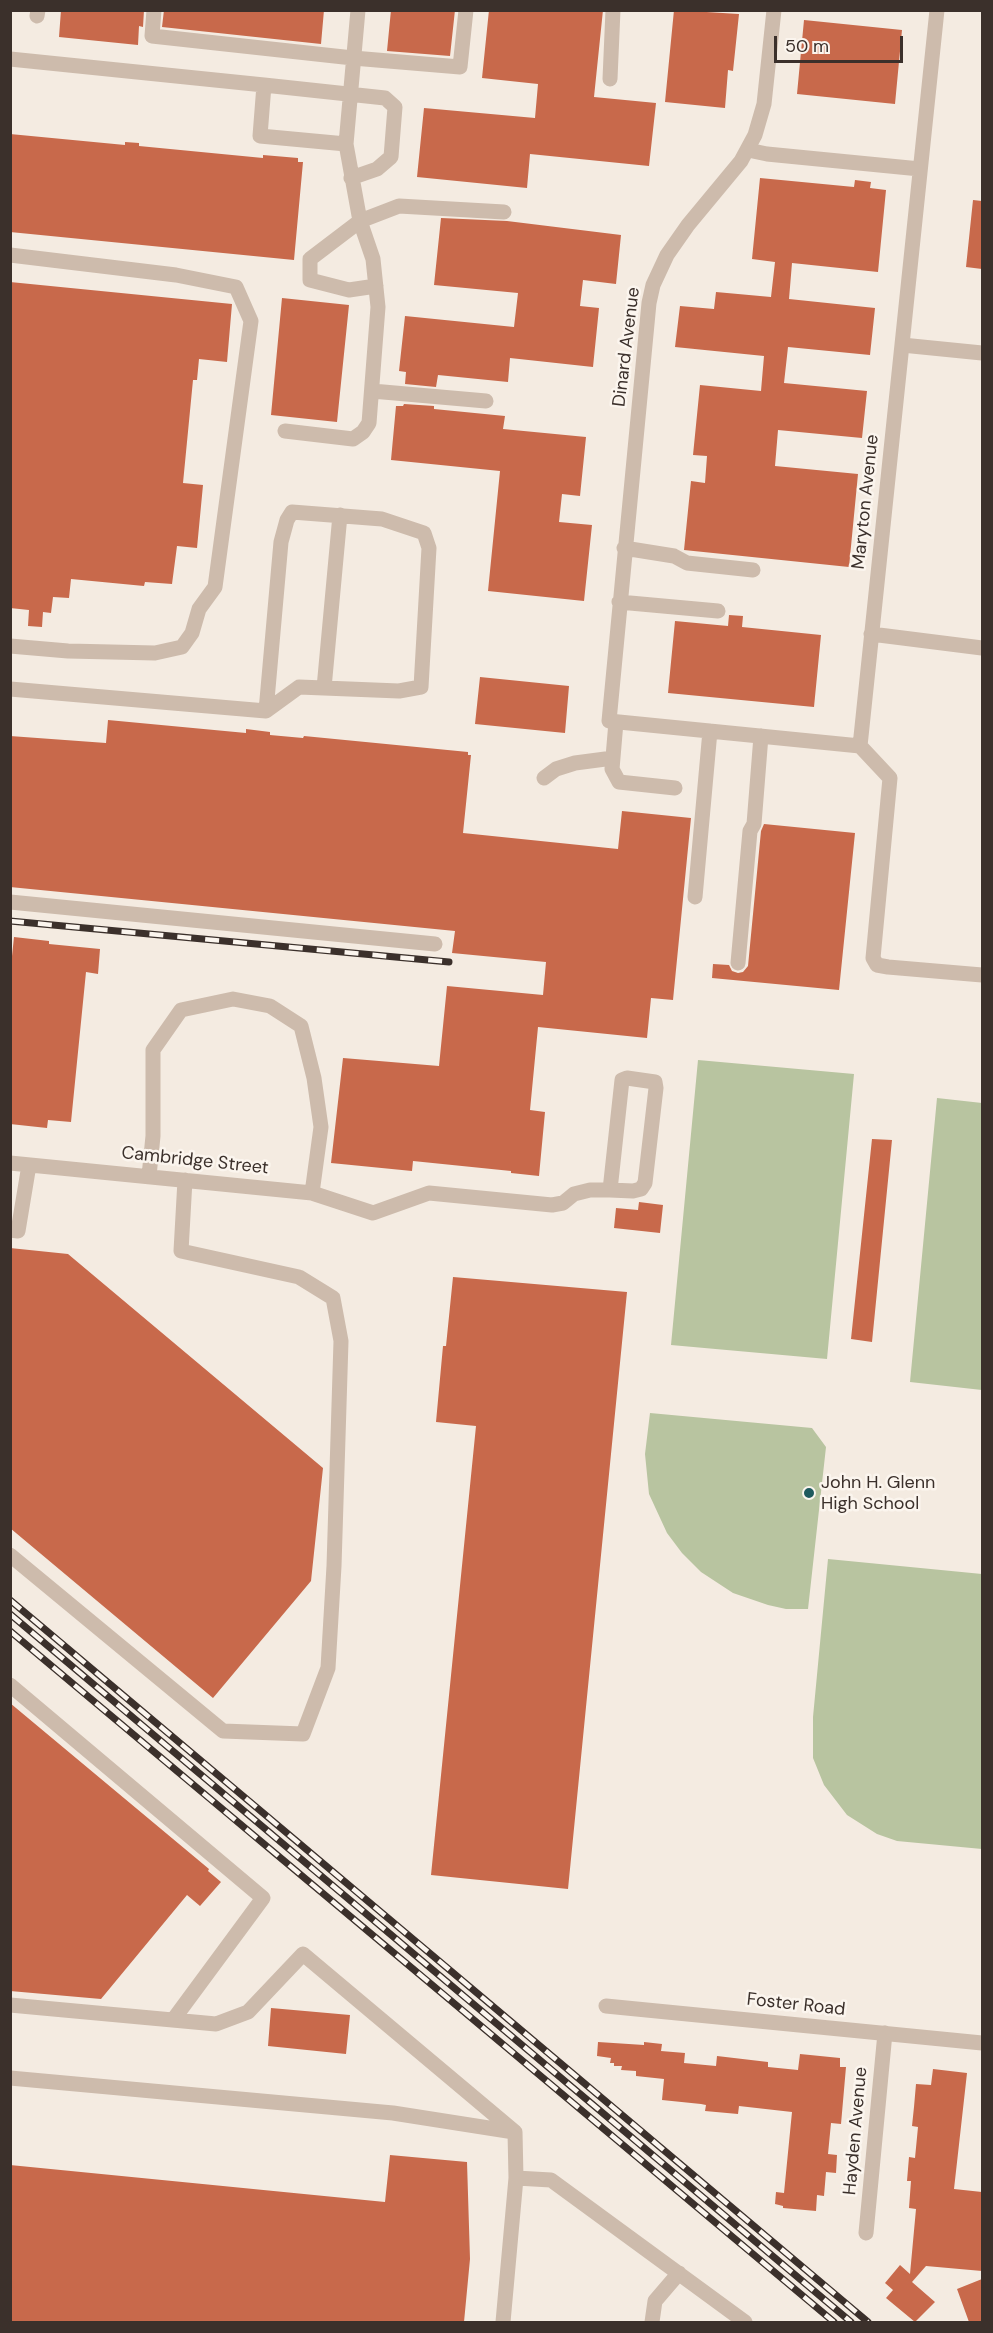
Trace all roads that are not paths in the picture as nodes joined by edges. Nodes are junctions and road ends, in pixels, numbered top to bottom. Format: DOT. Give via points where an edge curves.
graph roads {
  1 [pos="154,10"];
  2 [pos="358,10"];
  3 [pos="466,10"];
  4 [pos="613,10"];
  5 [pos="774,10"];
  6 [pos="937,10"];
  7 [pos="353,58"];
  8 [pos="10,59"];
  9 [pos="610,79"];
  10 [pos="264,85"];
  11 [pos="350,94"];
  12 [pos="346,144"];
  13 [pos="748,150"];
  14 [pos="920,169"];
  15 [pos="351,178"];
  16 [pos="504,212"];
  17 [pos="360,221"];
  18 [pos="10,255"];
  19 [pos="376,286"];
  20 [pos="902,345"];
  21 [pos="982,353"];
  22 [pos="372,391"];
  23 [pos="486,401"];
  24 [pos="285,431"];
  25 [pos="340,515"];
  26 [pos="624,548"];
  27 [pos="753,570"];
  28 [pos="619,602"];
  29 [pos="718,611"];
  30 [pos="872,634"];
  31 [pos="10,646"];
  32 [pos="982,648"];
  33 [pos="324,688"];
  34 [pos="10,689"];
  35 [pos="266,711"];
  36 [pos="613,721"];
  37 [pos="710,731"];
  38 [pos="761,736"];
  39 [pos="860,746"];
  40 [pos="613,758"];
  41 [pos="544,778"];
  42 [pos="675,788"];
  43 [pos="695,897"];
  44 [pos="10,902"];
  45 [pos="435,944"];
  46 [pos="738,963"];
  47 [pos="982,975"];
  48 [pos="10,1163"];
  49 [pos="29,1165"];
  50 [pos="149,1176"];
  51 [pos="185,1180"];
  52 [pos="610,1191"];
  53 [pos="312,1193"];
  54 [pos="10,1230"];
  55 [pos="10,1555"];
  56 [pos="10,1685"];
  57 [pos="10,2005"];
  58 [pos="606,2006"];
  59 [pos="173,2020"];
  60 [pos="885,2033"];
  61 [pos="982,2043"];
  62 [pos="10,2078"];
  63 [pos="515,2132"];
  64 [pos="516,2178"];
  65 [pos="866,2233"];
  66 [pos="679,2273"];
  67 [pos="503,2322"];
  68 [pos="652,2322"];
  69 [pos="745,2322"];
  1 -- 7 [label="street" via="152,36"];
  2 -- 7 [label="street"];
  3 -- 7 [label="street" via="460,67"];
  4 -- 9 [label="street"];
  5 -- 13 [label="street, Dinard Avenue" via="764,104"];
  6 -- 14 [label="street, Maryton Avenue"];
  7 -- 11 [label="street"];
  8 -- 10 [label="street"];
  10 -- 11 [label="street"];
  10 -- 12 [label="street" via="260,136"];
  11 -- 12 [label="street"];
  11 -- 15 [label="street" via="386,98 395,107 391,157 377,169"];
  12 -- 15 [label="street"];
  13 -- 14 [label="street"];
  13 -- 26 [label="street, Dinard Avenue" via="688,225 667,255 653,285"];
  14 -- 20 [label="street, Maryton Avenue"];
  15 -- 17 [label="street"];
  16 -- 17 [label="street" via="399,206"];
  17 -- 19 [label="street" via="373,260"];
  17 -- 19 [label="street" via="310,259 310,280 349,290"];
  18 -- 31 [label="street" via="176,274 236,288 251,321 215,586 199,609 192,633 182,646 155,653"];
  19 -- 22 [label="street"];
  20 -- 21 [label="street"];
  20 -- 30 [label="street, Maryton Avenue"];
  22 -- 23 [label="street"];
  22 -- 24 [label="street" via="369,423 353,440"];
  25 -- 33 [label="street"];
  25 -- 33 [label="street" via="382,519 424,533 429,548 421,687 399,691"];
  25 -- 35 [label="street" via="292,512 287,520 281,542"];
  26 -- 27 [label="street" via="674,556 687,563"];
  26 -- 28 [label="street, Dinard Avenue"];
  28 -- 29 [label="street"];
  28 -- 36 [label="street, Dinard Avenue"];
  30 -- 32 [label="street"];
  30 -- 39 [label="street, Maryton Avenue"];
  33 -- 35 [label="street" via="299,687"];
  34 -- 35 [label="street"];
  36 -- 37 [label="street"];
  36 -- 40 [label="street, Dinard Avenue"];
  37 -- 38 [label="street"];
  37 -- 43 [label="street"];
  38 -- 39 [label="street"];
  38 -- 46 [label="street"];
  39 -- 47 [label="street" via="890,778 873,958 877,965 888,967"];
  40 -- 41 [label="street" via="556,769"];
  40 -- 42 [label="street" via="612,769 619,782"];
  44 -- 45 [label="street"];
  48 -- 49 [label="street, Cambridge Street"];
  49 -- 50 [label="street, Cambridge Street"];
  49 -- 54 [label="street" via="18,1231"];
  50 -- 51 [label="street, Cambridge Street"];
  50 -- 53 [label="street" via="153,1050 182,1010 233,999 270,1006 301,1026 321,1128"];
  51 -- 53 [label="street, Cambridge Street"];
  51 -- 55 [label="street" via="181,1251 299,1277 333,1298 342,1341 328,1668 303,1734 223,1731"];
  52 -- 52 [label="street" via="633,1191 645,1183 655,1082 622,1080"];
  52 -- 53 [label="street, Cambridge Street" via="590,1190 552,1205 429,1193 373,1213"];
  56 -- 59 [label="street" via="262,1898"];
  57 -- 59 [label="street"];
  58 -- 60 [label="street, Foster Road"];
  59 -- 63 [label="street" via="216,2024 248,2012 303,1954"];
  60 -- 61 [label="street, Foster Road"];
  60 -- 65 [label="street, Hayden Avenue"];
  62 -- 63 [label="street" via="393,2113"];
  63 -- 64 [label="street"];
  64 -- 66 [label="street" via="551,2180"];
  64 -- 67 [label="street"];
  66 -- 68 [label="street" via="655,2301"];
  66 -- 69 [label="street"];
}
